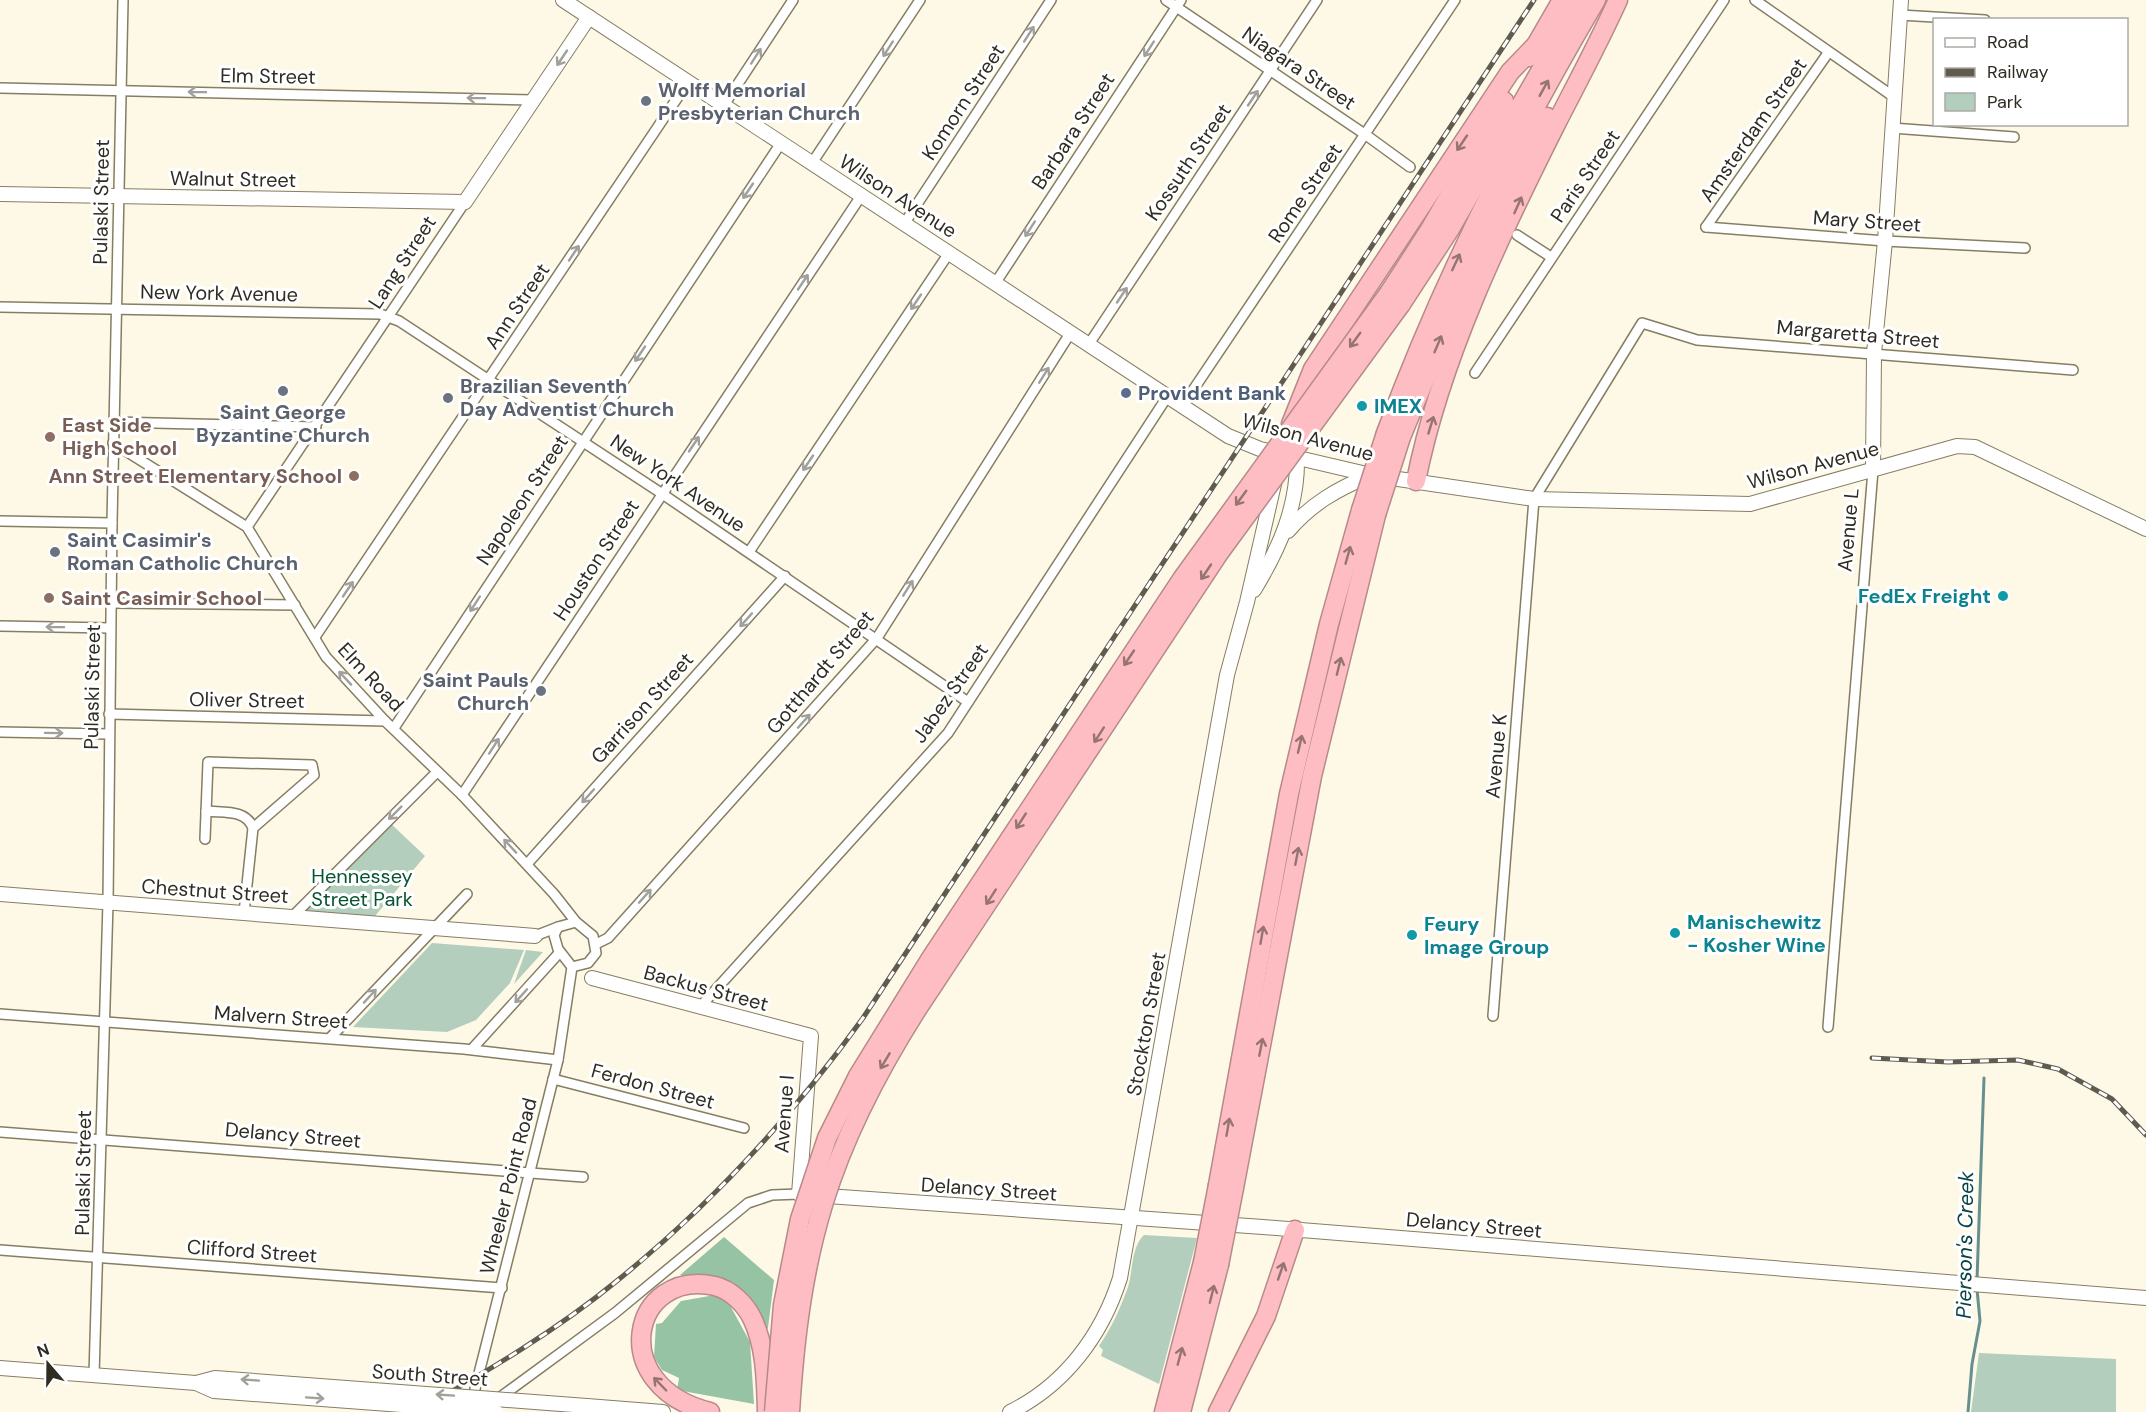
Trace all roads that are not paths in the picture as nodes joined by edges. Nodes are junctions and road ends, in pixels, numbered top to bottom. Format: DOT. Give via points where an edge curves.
graph roads {
  1 [pos="123,0"];
  2 [pos="563,0"];
  3 [pos="780,0"];
  4 [pos="920,0"];
  5 [pos="1051,0"];
  6 [pos="1166,0"];
  7 [pos="1317,0"];
  8 [pos="1455,0"];
  9 [pos="1562,0"];
  10 [pos="1581,0"];
  11 [pos="1596,0"];
  12 [pos="1616,0"];
  13 [pos="1724,0"];
  14 [pos="1755,0"];
  15 [pos="1901,0"];
  16 [pos="791,3"];
  17 [pos="1179,4"];
  18 [pos="1900,15"];
  19 [pos="589,17"];
  20 [pos="1951,18"];
  21 [pos="1535,46"];
  22 [pos="1828,53"];
  23 [pos="1271,71"];
  24 [pos="688,82"];
  25 [pos="0,88"];
  26 [pos="121,91"];
  27 [pos="1894,97"];
  28 [pos="534,100"];
  29 [pos="724,105"];
  30 [pos="1892,128"];
  31 [pos="1366,135"];
  32 [pos="2014,137"];
  33 [pos="781,143"];
  34 [pos="812,163"];
  35 [pos="1410,167"];
  36 [pos="0,194"];
  37 [pos="120,196"];
  38 [pos="861,196"];
  39 [pos="465,202"];
  40 [pos="904,224"];
  41 [pos="1706,227"];
  42 [pos="1517,235"];
  43 [pos="1886,241"];
  44 [pos="2025,248"];
  45 [pos="949,253"];
  46 [pos="1551,257"];
  47 [pos="996,282"];
  48 [pos="1395,298"];
  49 [pos="0,307"];
  50 [pos="117,309"];
  51 [pos="390,317"];
  52 [pos="1071,332"];
  53 [pos="1089,344"];
  54 [pos="1874,353"];
  55 [pos="2073,370"];
  56 [pos="1475,373"];
  57 [pos="490,380"];
  58 [pos="1167,397"];
  59 [pos="1183,405"];
  60 [pos="114,422"];
  61 [pos="316,427"];
  62 [pos="1394,435"];
  63 [pos="582,441"];
  64 [pos="113,443"];
  65 [pos="1289,457"];
  66 [pos="1873,470"];
  67 [pos="1371,475"];
  68 [pos="1416,481"];
  69 [pos="661,493"];
  70 [pos="1534,499"];
  71 [pos="0,522"];
  72 [pos="112,523"];
  73 [pos="246,527"];
  74 [pos="2146,529"];
  75 [pos="1278,542"];
  76 [pos="749,552"];
  77 [pos="784,576"];
  78 [pos="1247,602"];
  79 [pos="111,603"];
  80 [pos="295,605"];
  81 [pos="0,626"];
  82 [pos="110,628"];
  83 [pos="315,637"];
  84 [pos="877,638"];
  85 [pos="969,702"];
  86 [pos="109,714"];
  87 [pos="385,721"];
  88 [pos="394,728"];
  89 [pos="0,732"];
  90 [pos="109,734"];
  91 [pos="437,772"];
  92 [pos="462,795"];
  93 [pos="206,812"];
  94 [pos="253,828"];
  95 [pos="205,839"];
  96 [pos="527,864"];
  97 [pos="0,894"];
  98 [pos="467,894"];
  99 [pos="108,903"];
  100 [pos="244,913"];
  101 [pos="293,916"];
  102 [pos="576,922"];
  103 [pos="434,927"];
  104 [pos="558,927"];
  105 [pos="535,936"];
  106 [pos="596,944"];
  107 [pos="558,948"];
  108 [pos="588,963"];
  109 [pos="575,967"];
  110 [pos="592,978"];
  111 [pos="700,1007"];
  112 [pos="0,1014"];
  113 [pos="1493,1016"];
  114 [pos="106,1021"];
  115 [pos="1828,1027"];
  116 [pos="811,1036"];
  117 [pos="330,1038"];
  118 [pos="472,1049"];
  119 [pos="558,1060"];
  120 [pos="553,1079"];
  121 [pos="744,1128"];
  122 [pos="0,1132"];
  123 [pos="100,1140"];
  124 [pos="529,1173"];
  125 [pos="583,1177"];
  126 [pos="799,1194"];
  127 [pos="1132,1220"];
  128 [pos="1294,1230"];
  129 [pos="0,1250"];
  130 [pos="99,1257"];
  131 [pos="1211,1264"];
  132 [pos="502,1288"];
  133 [pos="2146,1298"];
  134 [pos="0,1368"];
  135 [pos="94,1375"];
  136 [pos="196,1383"];
  137 [pos="470,1412"];
  138 [pos="482,1412"];
  139 [pos="496,1412"];
  140 [pos="663,1412"];
  141 [pos="710,1412"];
  142 [pos="767,1412"];
  143 [pos="774,1412"];
  144 [pos="790,1412"];
  145 [pos="1010,1412"];
  146 [pos="1164,1412"];
  147 [pos="1181,1412"];
  148 [pos="1218,1412"];
  1 -- 26 [label="street, Pulaski Street"];
  2 -- 19 [label="main road, Wilson Avenue"];
  3 -- 16 [label="street"];
  4 -- 34 [label="street, one-way"];
  40 -- 5 [label="street, Komorn Street, one-way"];
  6 -- 17 [label="street, Niagara Street"];
  7 -- 23 [label="street, Kossuth Street"];
  8 -- 31 [label="street, Rome Street"];
  9 -- 21 [label="highway"];
  10 -- 48 [label="highway" via="1450,229"];
  62 -- 11 [label="highway, one-way" via="1435,309 1484,204"];
  62 -- 12 [label="highway, one-way" via="1493,221 1540,130"];
  68 -- 12 [label="highway, one-way" via="1442,388 1484,281"];
  13 -- 46 [label="street, Paris Street"];
  14 -- 22 [label="street"];
  15 -- 18 [label="main road, Avenue L"];
  29 -- 16 [label="street, one-way"];
  17 -- 23 [label="street, Niagara Street"];
  17 -- 47 [label="street, Barbara Street, one-way"];
  18 -- 20 [label="street"];
  18 -- 27 [label="main road, Avenue L"];
  19 -- 24 [label="main road, Wilson Avenue"];
  19 -- 28 [label="main road, Lang Street, one-way"];
  21 -- 48 [label="highway"];
  21 -- 65 [label="highway, one-way" via="1510,72 1313,369 1294,413"];
  22 -- 27 [label="street"];
  22 -- 41 [label="street, Amsterdam Street"];
  23 -- 31 [label="street, Niagara Street"];
  53 -- 23 [label="street, Kossuth Street, one-way"];
  24 -- 29 [label="main road, Wilson Avenue"];
  57 -- 24 [label="street, Ann Street, one-way"];
  25 -- 26 [label="street, Elm Street"];
  28 -- 26 [label="street, Elm Street, one-way"];
  26 -- 37 [label="street, Pulaski Street"];
  27 -- 30 [label="main road, Avenue L"];
  28 -- 39 [label="main road, Lang Street"];
  29 -- 33 [label="main road, Wilson Avenue"];
  30 -- 32 [label="street"];
  30 -- 43 [label="main road, Avenue L"];
  31 -- 35 [label="street, Niagara Street"];
  31 -- 59 [label="street, Rome Street"];
  33 -- 34 [label="main road, Wilson Avenue"];
  33 -- 63 [label="street, Napoleon Street, one-way"];
  34 -- 38 [label="main road, Wilson Avenue"];
  36 -- 37 [label="main road, Walnut Street"];
  37 -- 39 [label="main road, Walnut Street"];
  37 -- 50 [label="street, Pulaski Street"];
  38 -- 40 [label="main road, Wilson Avenue"];
  69 -- 38 [label="street, Houston Street, one-way"];
  39 -- 51 [label="street, Lang Street"];
  40 -- 45 [label="main road, Wilson Avenue"];
  41 -- 43 [label="street, Mary Street"];
  42 -- 46 [label="street"];
  43 -- 44 [label="street, Mary Street"];
  43 -- 54 [label="main road, Avenue L"];
  45 -- 47 [label="main road, Wilson Avenue"];
  45 -- 76 [label="street, one-way"];
  46 -- 56 [label="street, Paris Street"];
  47 -- 52 [label="main road, Wilson Avenue"];
  48 -- 143 [label="highway, one-way, bridge" via="1182,579 912,987 858,1076 827,1138 800,1219 783,1305"];
  48 -- 144 [label="highway, one-way, bridge" via="1219,553 879,1071 841,1148 814,1231 798,1315"];
  49 -- 50 [label="street, New York Avenue"];
  50 -- 51 [label="street, New York Avenue"];
  50 -- 60 [label="street, Pulaski Street"];
  51 -- 57 [label="street, New York Avenue"];
  51 -- 61 [label="street, Lang Street"];
  52 -- 53 [label="main road, Wilson Avenue"];
  84 -- 52 [label="street, Gotthardt Street, one-way"];
  53 -- 58 [label="main road, Wilson Avenue"];
  54 -- 55 [label="street, Margaretta Street"];
  54 -- 66 [label="main road, Avenue L"];
  54 -- 70 [label="street, Margaretta Street" via="1697,340 1642,323"];
  57 -- 63 [label="street, New York Avenue"];
  83 -- 57 [label="street, Ann Street, one-way"];
  58 -- 59 [label="main road, Wilson Avenue"];
  58 -- 85 [label="street, Jabez Street"];
  59 -- 65 [label="main road, Wilson Avenue" via="1228,436"];
  60 -- 61 [label="street"];
  60 -- 64 [label="street, Pulaski Street"];
  61 -- 73 [label="street, Lang Street"];
  131 -- 62 [label="highway, one-way, bridge" via="1289,794 1329,624"];
  63 -- 69 [label="street, New York Avenue"];
  63 -- 88 [label="street, Napoleon Street, one-way"];
  64 -- 72 [label="street, Pulaski Street"];
  64 -- 73 [label="street, Elm Road"];
  65 -- 67 [label="main road, Wilson Avenue"];
  65 -- 75 [label="main road, Stockton Street" via="1294,503"];
  65 -- 78 [label="main road, Stockton Street"];
  66 -- 70 [label="main road, Wilson Avenue" via="1750,504"];
  66 -- 74 [label="main road, Wilson Avenue" via="1957,446 1975,447"];
  66 -- 115 [label="street, Avenue L"];
  67 -- 68 [label="main road, Wilson Avenue"];
  67 -- 75 [label="main road" via="1325,497"];
  68 -- 70 [label="main road, Wilson Avenue"];
  69 -- 76 [label="street, New York Avenue"];
  92 -- 69 [label="street, Houston Street, one-way"];
  70 -- 113 [label="street, Avenue K"];
  71 -- 72 [label="street"];
  72 -- 79 [label="street, Pulaski Street"];
  73 -- 80 [label="street, Elm Road"];
  75 -- 78 [label="main road, Stockton Street"];
  76 -- 77 [label="street, New York Avenue"];
  77 -- 84 [label="street, New York Avenue"];
  77 -- 96 [label="street, Garrison Street, one-way"];
  78 -- 127 [label="main road, Stockton Street" via="1227,675"];
  79 -- 80 [label="street"];
  79 -- 82 [label="street, Pulaski Street"];
  80 -- 83 [label="street, Elm Road"];
  82 -- 81 [label="street, one-way"];
  82 -- 86 [label="street, Pulaski Street"];
  87 -- 83 [label="street, Elm Road, one-way" via="326,657"];
  84 -- 85 [label="street, New York Avenue"];
  106 -- 84 [label="street, Gotthardt Street, one-way" via="615,929"];
  85 -- 111 [label="street, Jabez Street" via="948,733"];
  86 -- 87 [label="street, Oliver Street"];
  86 -- 90 [label="street, Pulaski Street"];
  87 -- 88 [label="street, Elm Road"];
  88 -- 91 [label="street, Elm Road"];
  89 -- 90 [label="street, one-way"];
  90 -- 99 [label="street, Pulaski Street"];
  91 -- 92 [label="street, Elm Road"];
  91 -- 101 [label="street, one-way"];
  96 -- 92 [label="street, Elm Road, one-way"];
  93 -- 94 [label="street" via="242,814 250,819"];
  93 -- 94 [label="street" via="208,762 312,765 314,775"];
  93 -- 95 [label="street"];
  94 -- 100 [label="street"];
  96 -- 102 [label="street, Elm Road"];
  97 -- 99 [label="main road, Chestnut Street"];
  98 -- 103 [label="street"];
  99 -- 100 [label="main road, Chestnut Street"];
  99 -- 114 [label="street, Pulaski Street"];
  100 -- 101 [label="main road, Chestnut Street"];
  101 -- 103 [label="main road, Chestnut Street"];
  102 -- 104 [label="street"];
  102 -- 106 [label="street" via="593,936"];
  103 -- 105 [label="main road, Chestnut Street"];
  117 -- 103 [label="street, one-way"];
  104 -- 105 [label="street"];
  104 -- 107 [label="street" via="554,935"];
  105 -- 107 [label="street"];
  106 -- 108 [label="street" via="596,953"];
  107 -- 109 [label="street"];
  107 -- 118 [label="street, one-way"];
  108 -- 109 [label="street"];
  108 -- 110 [label="street"];
  109 -- 110 [label="street"];
  109 -- 119 [label="street, Wheeler Point Road"];
  110 -- 111 [label="main road, Backus Street"];
  111 -- 116 [label="main road, Backus Street"];
  112 -- 114 [label="street, Malvern Street"];
  114 -- 117 [label="street, Malvern Street"];
  114 -- 123 [label="street, Pulaski Street"];
  116 -- 126 [label="main road, Avenue I"];
  117 -- 118 [label="street, Malvern Street"];
  118 -- 119 [label="street, Malvern Street"];
  119 -- 120 [label="street, Wheeler Point Road"];
  120 -- 121 [label="street, Ferdon Street"];
  120 -- 124 [label="street, Wheeler Point Road"];
  122 -- 123 [label="street, Delancy Street"];
  123 -- 124 [label="street, Delancy Street"];
  123 -- 130 [label="street, Pulaski Street"];
  124 -- 125 [label="street, Delancy Street"];
  124 -- 132 [label="street, Wheeler Point Road"];
  126 -- 127 [label="main road, Delancy Street"];
  126 -- 138 [label="street" via="772,1195 748,1203 615,1313"];
  127 -- 128 [label="main road, Delancy Street"];
  127 -- 145 [label="main road, Stockton Street" via="1115,1294 1092,1340 1058,1379"];
  128 -- 133 [label="main road, Delancy Street"];
  148 -- 128 [label="highway, one-way" via="1266,1316"];
  129 -- 130 [label="street, Clifford Street"];
  130 -- 132 [label="street, Clifford Street"];
  130 -- 135 [label="street, Pulaski Street"];
  146 -- 131 [label="highway, one-way"];
  147 -- 131 [label="highway, one-way"];
  132 -- 137 [label="street, Wheeler Point Road"];
  134 -- 135 [label="main road, South Street"];
  135 -- 136 [label="main road, South Street"];
  136 -- 139 [label="main road, South Street, one-way, bridge" via="214,1390"];
  140 -- 136 [label="main road, South Street, one-way, bridge" via="215,1378"];
  141 -- 142 [label="highway, one-way" via="678,1400 656,1381 644,1364 640,1338 647,1314 664,1296 692,1285 720,1288 735,1295 751,1316 764,1359"];
}
